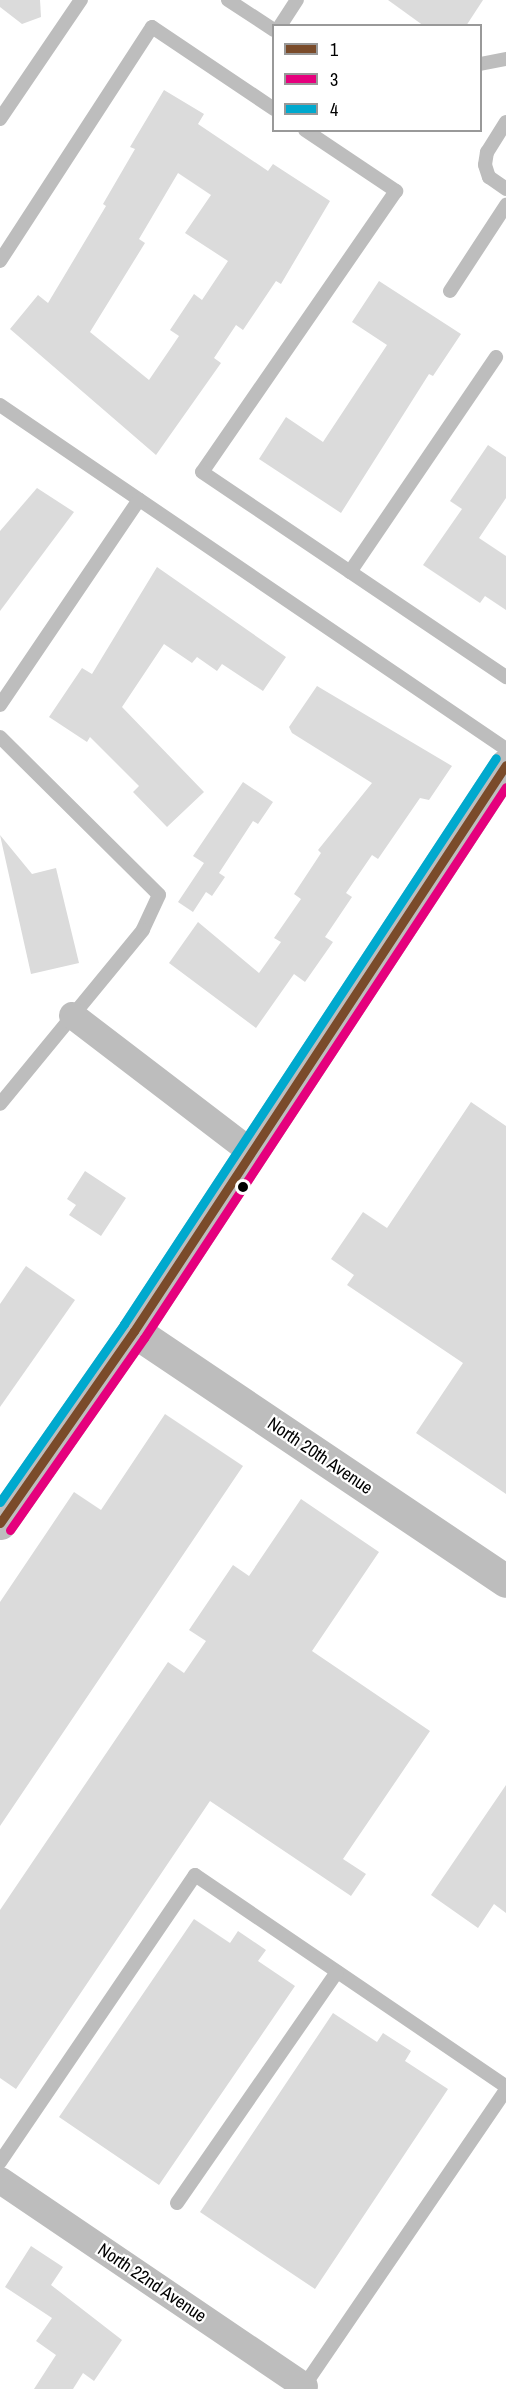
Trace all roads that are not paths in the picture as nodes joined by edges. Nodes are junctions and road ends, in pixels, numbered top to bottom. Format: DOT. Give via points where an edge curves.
graph roads {
  1 [pos="81,0"];
  2 [pos="228,0"];
  3 [pos="297,0"];
  4 [pos="281,24"];
  5 [pos="272,29"];
  6 [pos="506,58"];
  7 [pos="482,64"];
  8 [pos="272,108"];
  9 [pos="0,118"];
  10 [pos="506,122"];
  11 [pos="308,132"];
  12 [pos="506,189"];
  13 [pos="506,205"];
  14 [pos="0,261"];
  15 [pos="450,291"];
  16 [pos="496,357"];
  17 [pos="0,405"];
  18 [pos="139,500"];
  19 [pos="350,572"];
  20 [pos="506,677"];
  21 [pos="0,705"];
  22 [pos="0,736"];
  23 [pos="506,749"];
  24 [pos="506,765"];
  25 [pos="72,1015"];
  26 [pos="0,1104"];
  27 [pos="250,1151"];
  28 [pos="134,1331"];
  29 [pos="0,1523"];
  30 [pos="506,1581"];
  31 [pos="337,1972"];
  32 [pos="506,2088"];
  33 [pos="0,2162"];
  34 [pos="0,2180"];
  35 [pos="177,2203"];
  36 [pos="304,2386"];
  1 -- 9 [label="lane"];
  2 -- 5 [label="lane"];
  3 -- 4 [label="lane"];
  6 -- 7 [label="lane"];
  8 -- 14 [label="lane" via="152,27"];
  10 -- 12 [label="lane" via="487,152 484,165 489,177"];
  11 -- 19 [label="lane" via="396,191 202,472"];
  13 -- 15 [label="lane"];
  16 -- 19 [label="lane"];
  17 -- 18 [label="lane"];
  18 -- 21 [label="lane"];
  18 -- 23 [label="lane"];
  19 -- 20 [label="lane"];
  22 -- 25 [label="lane" via="159,895 143,930"];
  24 -- 27 [label="street"];
  25 -- 26 [label="lane"];
  25 -- 27 [label="street"];
  27 -- 28 [label="street"];
  28 -- 29 [label="street"];
  28 -- 30 [label="street, North 20th Avenue"];
  31 -- 32 [label="lane"];
  31 -- 33 [label="lane" via="195,1875"];
  31 -- 35 [label="lane"];
  32 -- 36 [label="lane"];
  34 -- 36 [label="street, North 22nd Avenue"];
}
